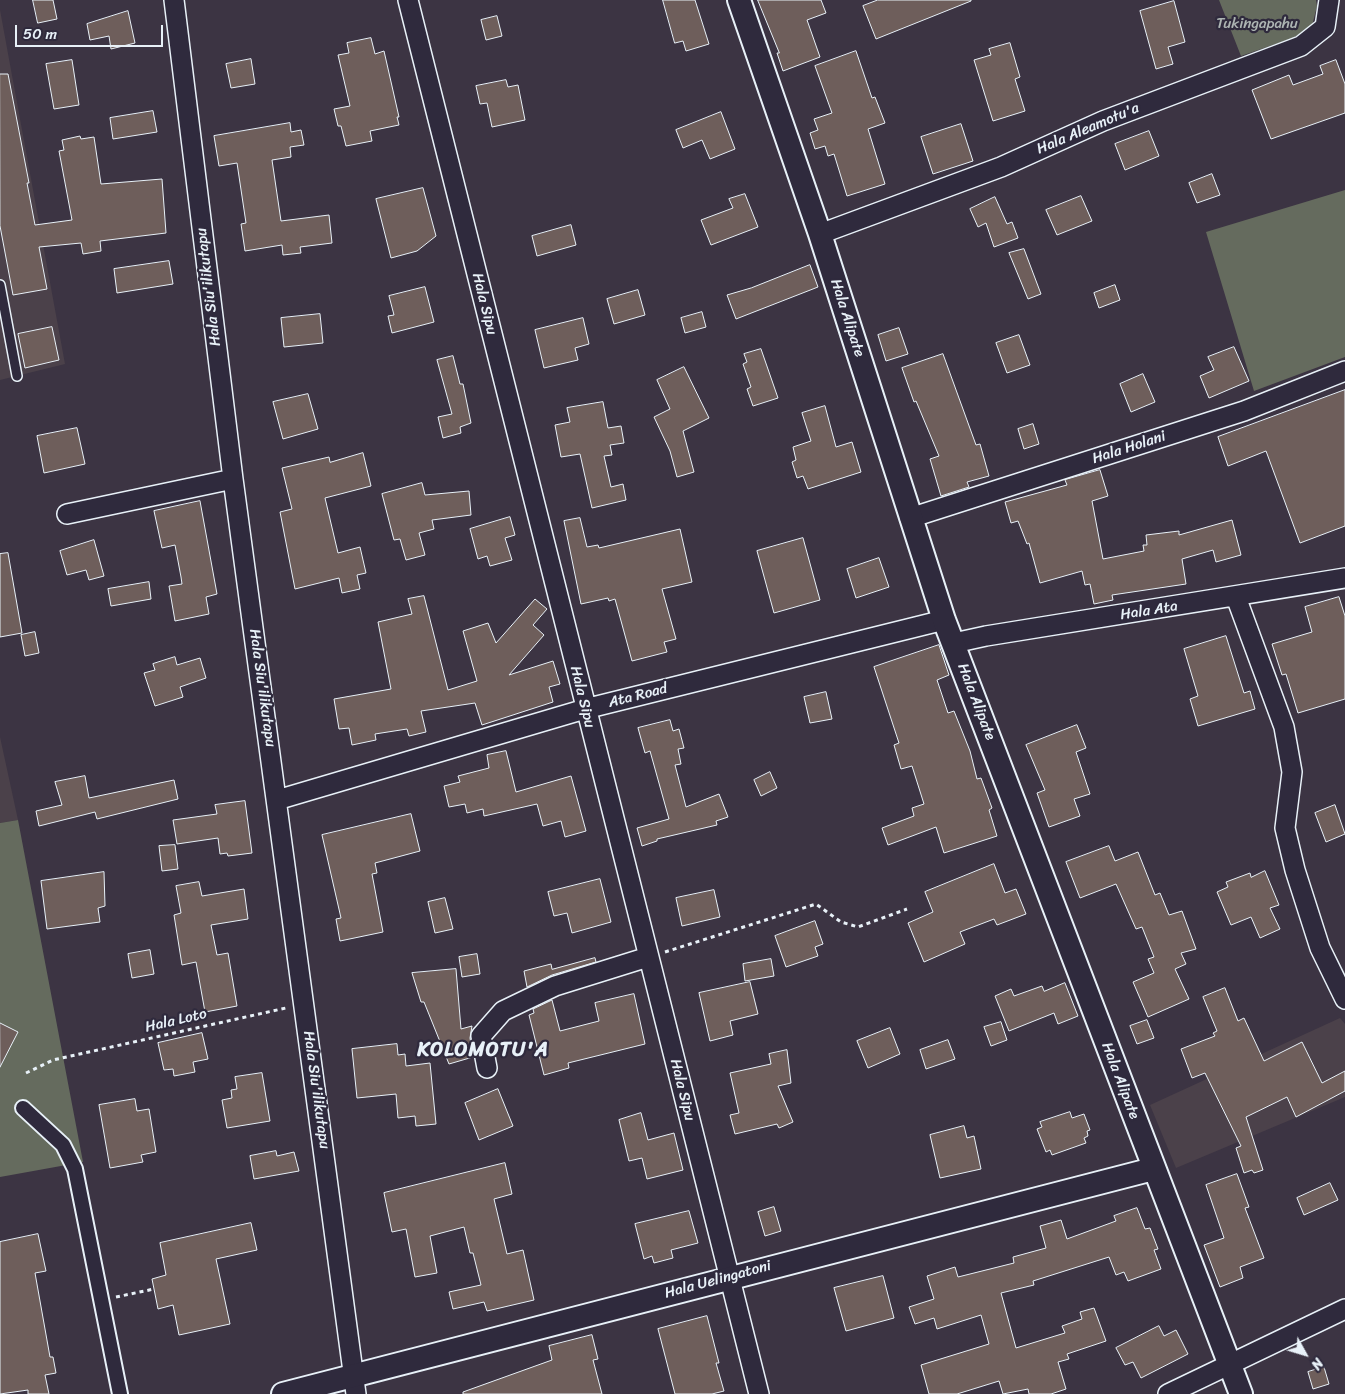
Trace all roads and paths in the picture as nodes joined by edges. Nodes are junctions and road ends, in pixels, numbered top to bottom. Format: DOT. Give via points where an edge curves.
graph roads {
  1 [pos="174,0"];
  2 [pos="408,0"];
  3 [pos="739,0"];
  4 [pos="1329,0"];
  5 [pos="820,234"];
  6 [pos="0,288"];
  7 [pos="1345,371"];
  8 [pos="17,376"];
  9 [pos="233,479"];
  10 [pos="67,514"];
  11 [pos="910,518"];
  12 [pos="1345,578"];
  13 [pos="1236,597"];
  14 [pos="944,620"];
  15 [pos="954,644"];
  16 [pos="585,709"];
  17 [pos="277,800"];
  18 [pos="907,909"];
  19 [pos="648,957"];
  20 [pos="1345,999"];
  21 [pos="304,1004"];
  22 [pos="487,1068"];
  23 [pos="26,1073"];
  24 [pos="23,1108"];
  25 [pos="1153,1169"];
  26 [pos="730,1277"];
  27 [pos="154,1289"];
  28 [pos="101,1300"];
  29 [pos="1345,1309"];
  30 [pos="1230,1364"];
  31 [pos="355,1385"];
  32 [pos="120,1394"];
  33 [pos="283,1394"];
  34 [pos="759,1394"];
  35 [pos="1168,1394"];
  36 [pos="1241,1394"];
  1 -- 9 [label="street, Hala Siu'ilikutapu"];
  2 -- 16 [label="street, Hala Sipu"];
  3 -- 5 [label="street, Hala Alipate"];
  4 -- 5 [label="street, Hala Aleamotu'a" via="1325,28 1301,46 1103,120 1001,167"];
  5 -- 11 [label="street, Hala Alipate"];
  6 -- 8 [label="lane"];
  7 -- 11 [label="street, Hala Holani" via="1244,411"];
  9 -- 10 [label="street"];
  9 -- 17 [label="street, Hala Siu'ilikutapu"];
  11 -- 14 [label="street, Hala Alipate"];
  12 -- 13 [label="street, Hala Ata"];
  13 -- 15 [label="street, Hala Ata"];
  13 -- 20 [label="street" via="1284,727 1292,772 1285,828 1294,870 1320,948"];
  14 -- 15 [label="street, Hala Alipate"];
  14 -- 16 [label="street, Ata Road"];
  15 -- 25 [label="street, Hala Alipate"];
  16 -- 17 [label="street, Ata Road"];
  16 -- 19 [label="street, Hala Sipu"];
  17 -- 21 [label="street, Hala Siu'ilikutapu"];
  18 -- 19 [label="path" via="858,927 841,922 816,904"];
  19 -- 22 [label="street" via="555,986 504,1011 482,1036"];
  19 -- 26 [label="street, Hala Sipu"];
  21 -- 23 [label="path, Hala Loto" via="53,1060"];
  21 -- 31 [label="street, Hala Siu'ilikutapu"];
  24 -- 28 [label="street" via="63,1145 75,1169"];
  25 -- 26 [label="street, Hala Uelingatoni"];
  25 -- 30 [label="street, Hala Alipate"];
  26 -- 31 [label="street, Hala Uelingatoni"];
  26 -- 34 [label="street, Hala Sipu"];
  27 -- 28 [label="path"];
  28 -- 32 [label="street"];
  29 -- 30 [label="street"];
  30 -- 35 [label="street"];
  30 -- 36 [label="street, Hala Alipate"];
  31 -- 33 [label="street, Hala Uelingatoni"];
}
